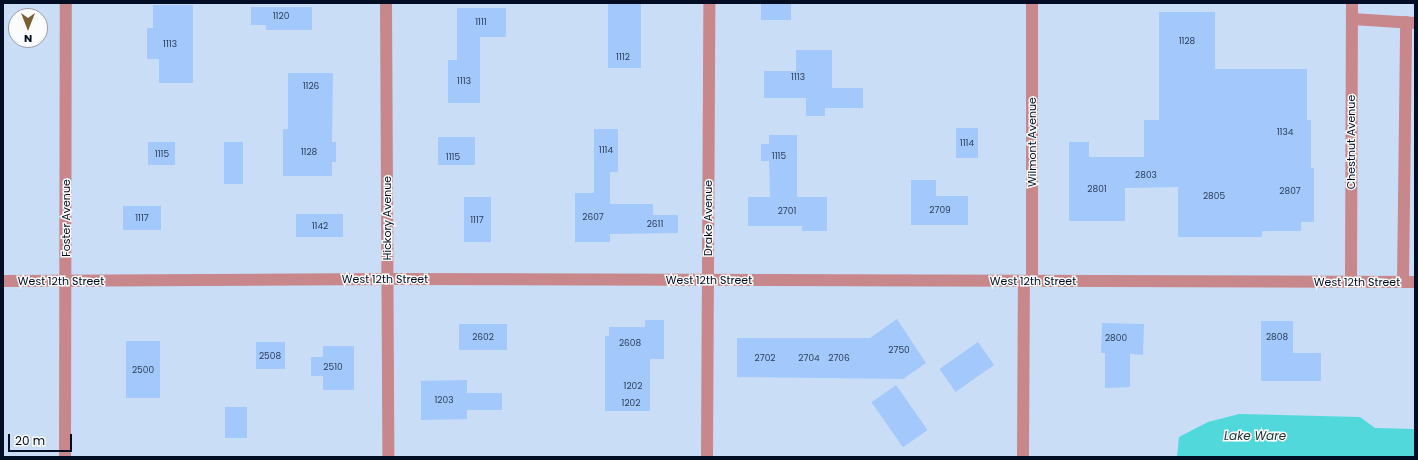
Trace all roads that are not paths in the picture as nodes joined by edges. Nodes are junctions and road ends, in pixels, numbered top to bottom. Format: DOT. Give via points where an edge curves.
graph roads {
  1 [pos="66,3"];
  2 [pos="386,3"];
  3 [pos="709,3"];
  4 [pos="1032,3"];
  5 [pos="1352,3"];
  6 [pos="1352,19"];
  7 [pos="1410,23"];
  8 [pos="388,279"];
  9 [pos="67,280"];
  10 [pos="708,280"];
  11 [pos="3,281"];
  12 [pos="1028,281"];
  13 [pos="1351,282"];
  14 [pos="1409,282"];
  15 [pos="65,457"];
  16 [pos="388,457"];
  17 [pos="707,457"];
  18 [pos="1023,457"];
  1 -- 9 [label="street, Foster Avenue"];
  2 -- 8 [label="street, Hickory Avenue"];
  3 -- 10 [label="street, Drake Avenue"];
  4 -- 12 [label="street, Wilmont Avenue"];
  5 -- 6 [label="street, Chestnut Avenue"];
  6 -- 7 [label="street"];
  6 -- 13 [label="street, Chestnut Avenue"];
  7 -- 14 [label="street"];
  8 -- 9 [label="street, West 12th Street"];
  8 -- 10 [label="street, West 12th Street"];
  8 -- 16 [label="street, Hickory Avenue"];
  9 -- 11 [label="street, West 12th Street"];
  9 -- 15 [label="street, Foster Avenue"];
  10 -- 12 [label="street, West 12th Street"];
  10 -- 17 [label="street, Drake Avenue"];
  12 -- 13 [label="street, West 12th Street"];
  12 -- 18 [label="street, Wilmont Avenue"];
  13 -- 14 [label="street, West 12th Street"];
}
